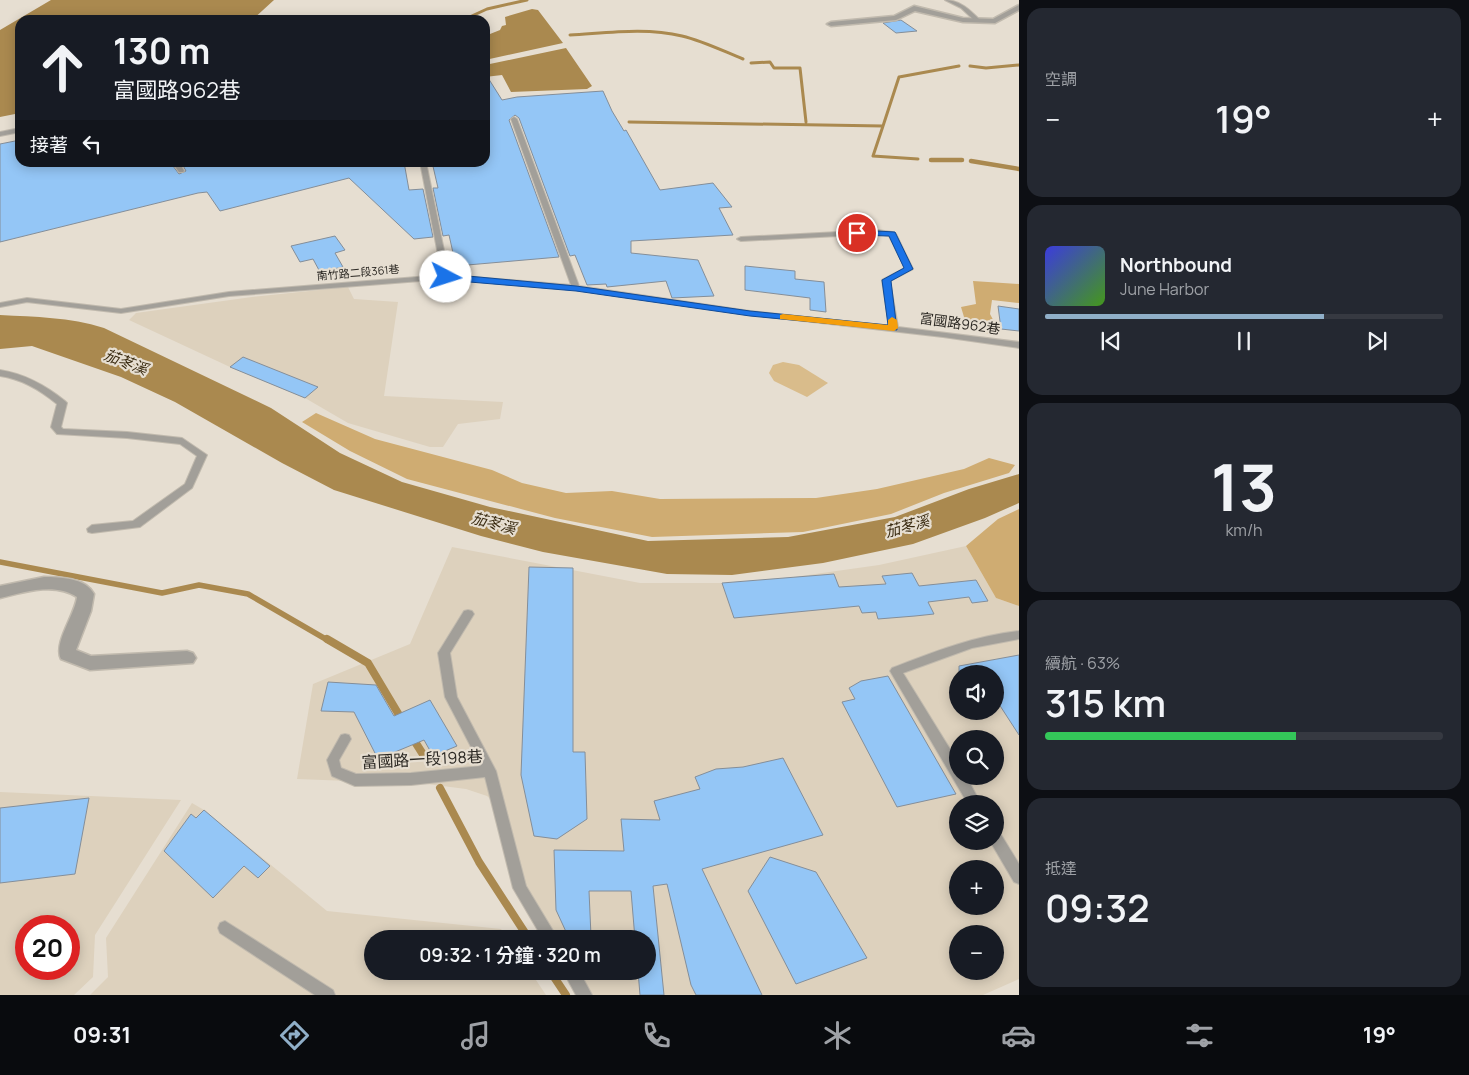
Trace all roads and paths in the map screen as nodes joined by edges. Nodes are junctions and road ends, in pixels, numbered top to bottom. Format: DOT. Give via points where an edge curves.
graph roads {
  1 [pos="948,0"];
  2 [pos="1019,7"];
  3 [pos="977,20"];
  4 [pos="831,24"];
  5 [pos="514,119"];
  6 [pos="15,131"];
  7 [pos="0,134"];
  8 [pos="178,167"];
  9 [pos="424,167"];
  10 [pos="181,171"];
  11 [pos="741,239"];
  12 [pos="446,277"];
  13 [pos="576,288"];
  14 [pos="0,305"];
  15 [pos="718,309"];
  16 [pos="894,328"];
  17 [pos="1019,345"];
  18 [pos="0,373"];
  19 [pos="92,529"];
  20 [pos="0,592"];
  21 [pos="468,614"];
  22 [pos="1019,635"];
  23 [pos="186,658"];
  24 [pos="345,739"];
  25 [pos="949,760"];
  26 [pos="490,770"];
  27 [pos="1003,850"];
  28 [pos="1019,878"];
  29 [pos="225,928"];
  30 [pos="546,930"];
  31 [pos="576,980"];
  32 [pos="328,995"];
  33 [pos="585,995"];
  1 -- 3 [label="lane"];
  2 -- 3 [label="street" via="995,21"];
  3 -- 4 [label="street" via="963,20 914,8 896,18"];
  5 -- 13 [label="lane"];
  6 -- 7 [label="lane"];
  8 -- 10 [label="lane"];
  9 -- 12 [label="lane"];
  11 -- 16 [label="lane" via="892,234 909,269 886,280"];
  12 -- 13 [label="lane, 南竹路二段361巷"];
  12 -- 14 [label="lane, 南竹路二段361巷" via="229,294 121,311 27,300"];
  13 -- 15 [label="lane, 南竹路二段361巷"];
  15 -- 16 [label="lane, 富國路962巷"];
  16 -- 17 [label="lane, 富國路962巷"];
  18 -- 19 [label="lane" via="10,374 46,390 62,403 56,427 60,432 182,441 202,455 189,486 136,524"];
  20 -- 23 [label="street" via="47,584 71,584 86,594 79,624 67,644 66,654 78,659 90,663"];
  21 -- 26 [label="lane" via="444,653 451,697"];
  22 -- 25 [label="lane" via="1002,636 950,650 896,671"];
  24 -- 26 [label="lane, 富國路一段198巷" via="333,760 336,772 355,780 411,779"];
  26 -- 30 [label="lane, 富國路一段198巷" via="520,888"];
  27 -- 28 [label="lane"];
  29 -- 32 [label="lane"];
  31 -- 33 [label="lane"];
}
